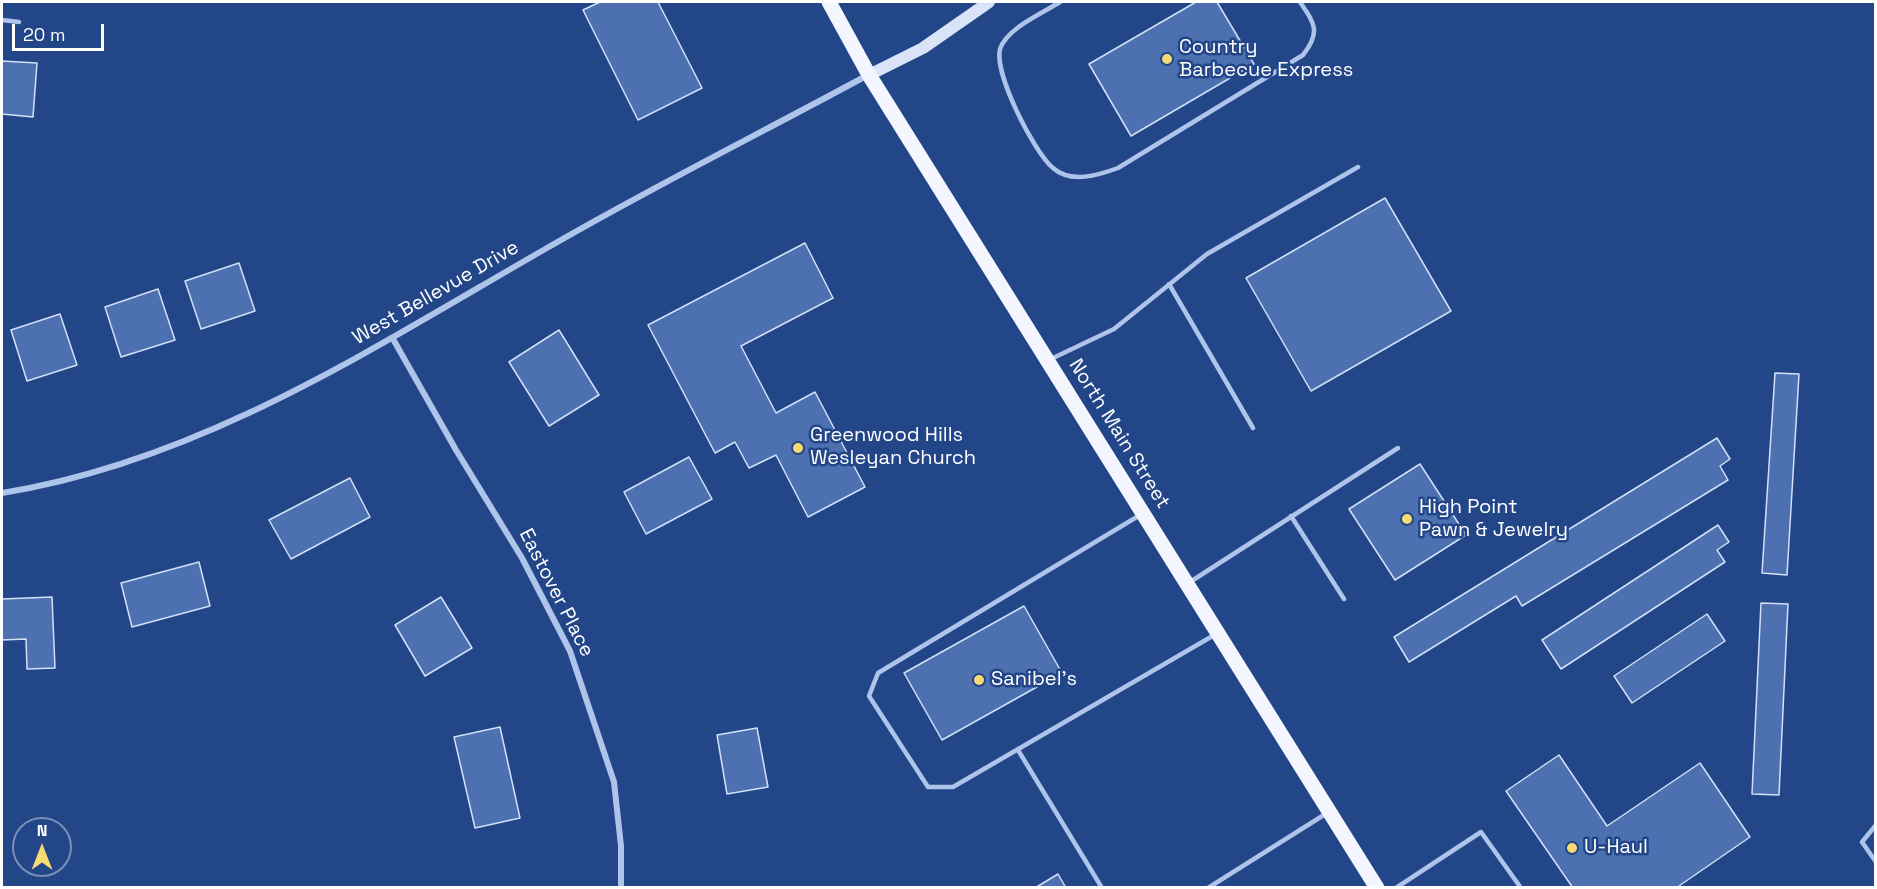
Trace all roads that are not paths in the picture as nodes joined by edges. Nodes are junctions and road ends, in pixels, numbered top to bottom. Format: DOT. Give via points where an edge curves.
graph roads {
  1 [pos="829,2"];
  2 [pos="989,2"];
  3 [pos="1060,2"];
  4 [pos="1300,2"];
  5 [pos="2,20"];
  6 [pos="19,22"];
  7 [pos="869,75"];
  8 [pos="1358,167"];
  9 [pos="1169,284"];
  10 [pos="393,339"];
  11 [pos="1048,360"];
  12 [pos="1252,428"];
  13 [pos="1398,448"];
  14 [pos="2,493"];
  15 [pos="1144,513"];
  16 [pos="1291,516"];
  17 [pos="1187,584"];
  18 [pos="1344,599"];
  19 [pos="1218,633"];
  20 [pos="1018,750"];
  21 [pos="1329,812"];
  22 [pos="1875,825"];
  23 [pos="1875,861"];
  24 [pos="621,888"];
  25 [pos="1102,888"];
  26 [pos="1208,888"];
  27 [pos="1377,888"];
  28 [pos="1396,888"];
  29 [pos="1521,888"];
  1 -- 7 [label="main road, North Main Street"];
  2 -- 7 [label="street" via="923,48"];
  3 -- 4 [label="lane" via="1013,32 1001,47 999,60 1006,91 1053,168 1082,176 1096,176 1118,168 1303,55 1314,41 1315,27"];
  5 -- 6 [label="lane"];
  7 -- 10 [label="street, West Bellevue Drive" via="549,246"];
  7 -- 11 [label="main road, North Main Street"];
  8 -- 9 [label="lane" via="1207,254"];
  9 -- 11 [label="lane" via="1114,329"];
  9 -- 12 [label="lane"];
  10 -- 14 [label="street, West Bellevue Drive" via="267,406 183,442 102,470"];
  10 -- 24 [label="street, Eastover Place" via="522,558 570,651 614,782"];
  11 -- 15 [label="main road, North Main Street"];
  13 -- 16 [label="lane"];
  15 -- 17 [label="main road, North Main Street"];
  15 -- 20 [label="lane" via="878,674 869,696 928,788 953,788"];
  16 -- 17 [label="lane"];
  16 -- 18 [label="lane"];
  17 -- 19 [label="main road, North Main Street"];
  19 -- 20 [label="lane"];
  19 -- 21 [label="main road, North Main Street"];
  20 -- 25 [label="lane"];
  21 -- 26 [label="lane"];
  21 -- 27 [label="main road, North Main Street"];
  22 -- 23 [label="lane" via="1862,842"];
  28 -- 29 [label="lane" via="1481,832"];
}
